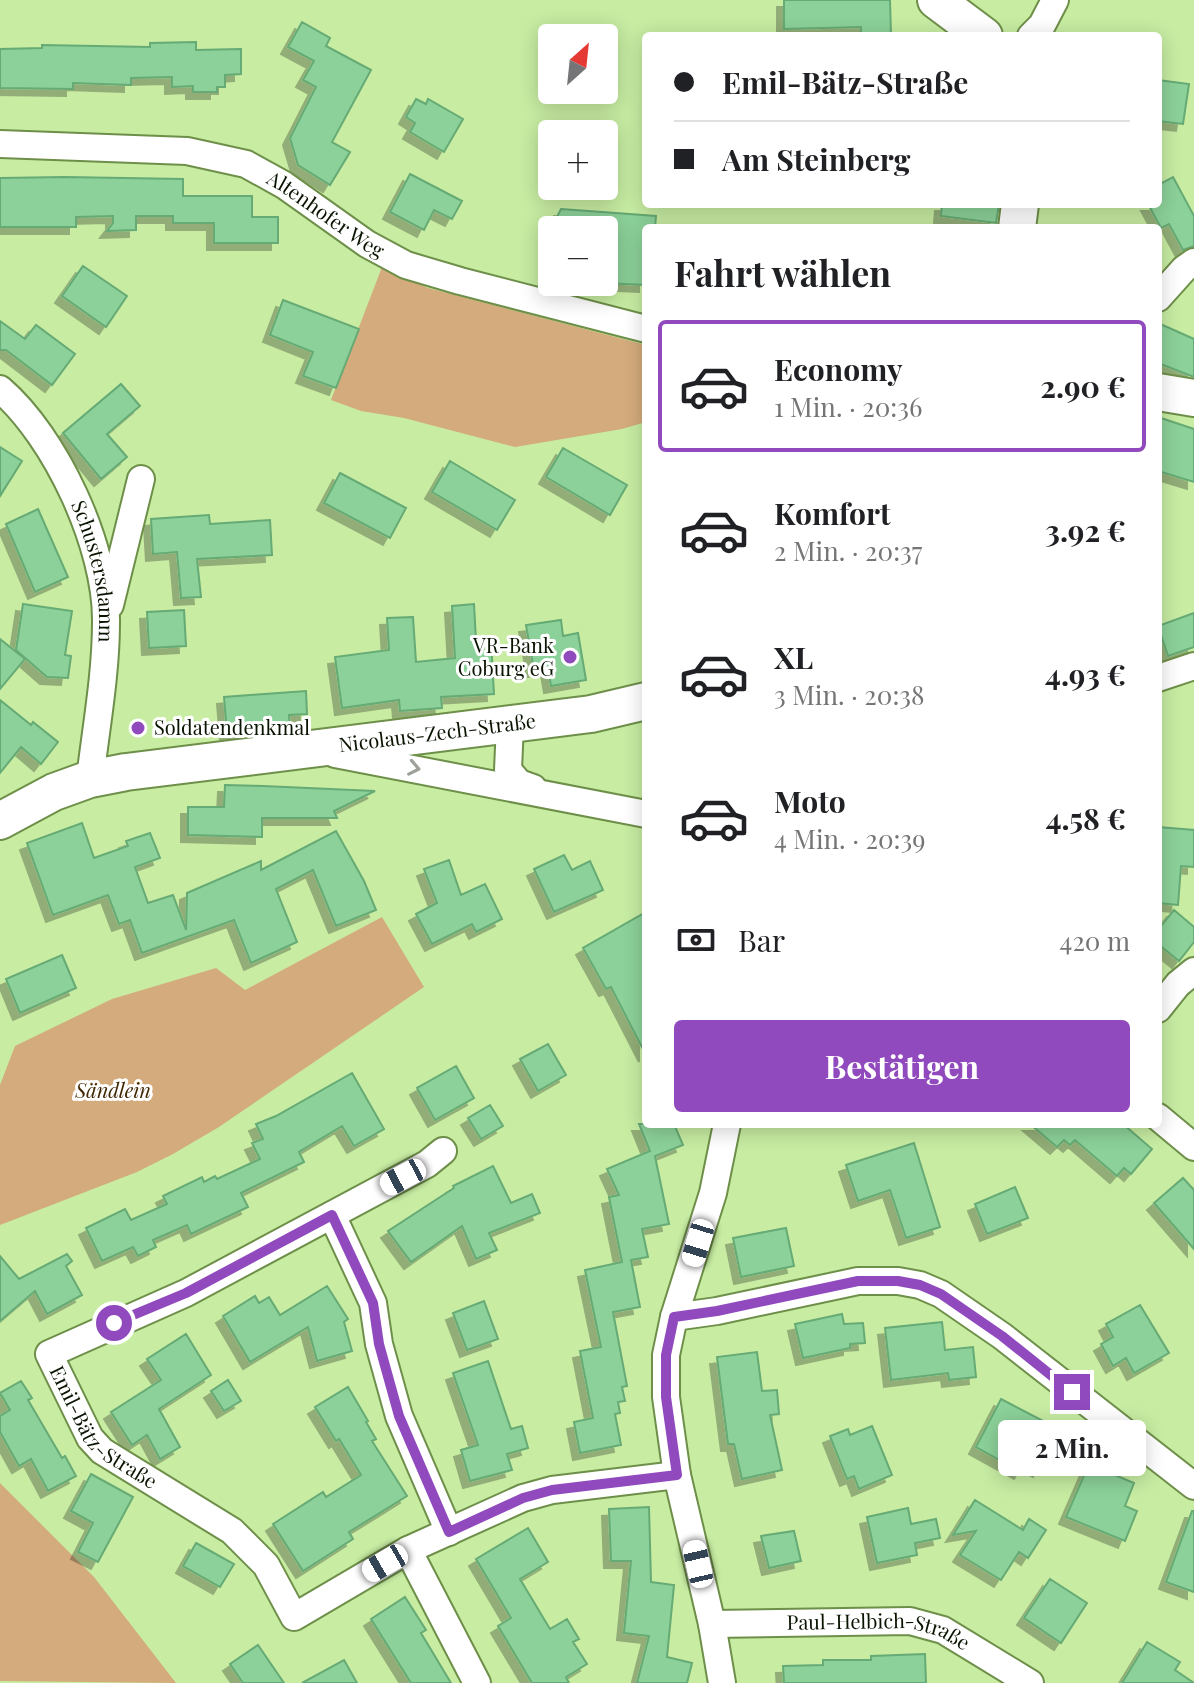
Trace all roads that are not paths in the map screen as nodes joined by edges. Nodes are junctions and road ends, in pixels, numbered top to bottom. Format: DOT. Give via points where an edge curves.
graph roads {
  1 [pos="936,0"];
  2 [pos="1055,0"];
  3 [pos="979,32"];
  4 [pos="1035,32"];
  5 [pos="0,144"];
  6 [pos="1194,262"];
  7 [pos="1162,294"];
  8 [pos="642,328"];
  9 [pos="0,389"];
  10 [pos="1162,393"];
  11 [pos="1194,398"];
  12 [pos="141,479"];
  13 [pos="106,620"];
  14 [pos="1194,666"];
  15 [pos="1162,677"];
  16 [pos="642,702"];
  17 [pos="510,724"];
  18 [pos="310,749"];
  19 [pos="90,779"];
  20 [pos="543,793"];
  21 [pos="634,812"];
  22 [pos="0,821"];
  23 [pos="1194,971"];
  24 [pos="1162,1004"];
  25 [pos="1162,1120"];
  26 [pos="726,1128"];
  27 [pos="1194,1147"];
  28 [pos="443,1151"];
  29 [pos="332,1215"];
  30 [pos="674,1317"];
  31 [pos="677,1475"];
  32 [pos="1194,1486"];
  33 [pos="449,1532"];
  34 [pos="408,1550"];
  35 [pos="712,1624"];
  36 [pos="477,1683"];
  37 [pos="722,1683"];
  38 [pos="1030,1683"];
  1 -- 3 [label="street"];
  2 -- 4 [label="street"];
  5 -- 8 [label="street, Altenhofer Weg" via="187,151 246,164 406,265"];
  6 -- 7 [label="street"];
  9 -- 13 [label="street, Schustersdamm" via="39,431 83,514"];
  10 -- 11 [label="street"];
  12 -- 13 [label="street"];
  13 -- 19 [label="street, Schustersdamm"];
  14 -- 15 [label="street"];
  16 -- 17 [label="street, Nicolaus-Zech-Straße"];
  17 -- 18 [label="street, Nicolaus-Zech-Straße"];
  17 -- 20 [label="street" via="510,773"];
  18 -- 19 [label="street, Nicolaus-Zech-Straße"];
  18 -- 20 [label="street, one-way"];
  19 -- 22 [label="street, Nicolaus-Zech-Straße"];
  20 -- 21 [label="street"];
  23 -- 24 [label="street"];
  25 -- 27 [label="street"];
  26 -- 30 [label="street" via="713,1193"];
  28 -- 29 [label="street, Emil-Bätz-Straße"];
  29 -- 33 [label="street" via="373,1303 399,1416"];
  29 -- 34 [label="street, Emil-Bätz-Straße" via="186,1293 49,1354 96,1445 232,1531 266,1565 294,1617"];
  30 -- 31 [label="street" via="666,1355 666,1397"];
  30 -- 32 [label="street" via="858,1281 920,1285 1002,1336"];
  31 -- 33 [label="street, Emil-Bätz-Straße" via="538,1494"];
  31 -- 35 [label="street"];
  33 -- 34 [label="street, Emil-Bätz-Straße"];
  34 -- 36 [label="street"];
  35 -- 37 [label="street"];
  35 -- 38 [label="street, Paul-Helbich-Straße" via="910,1621 943,1630"];
}
